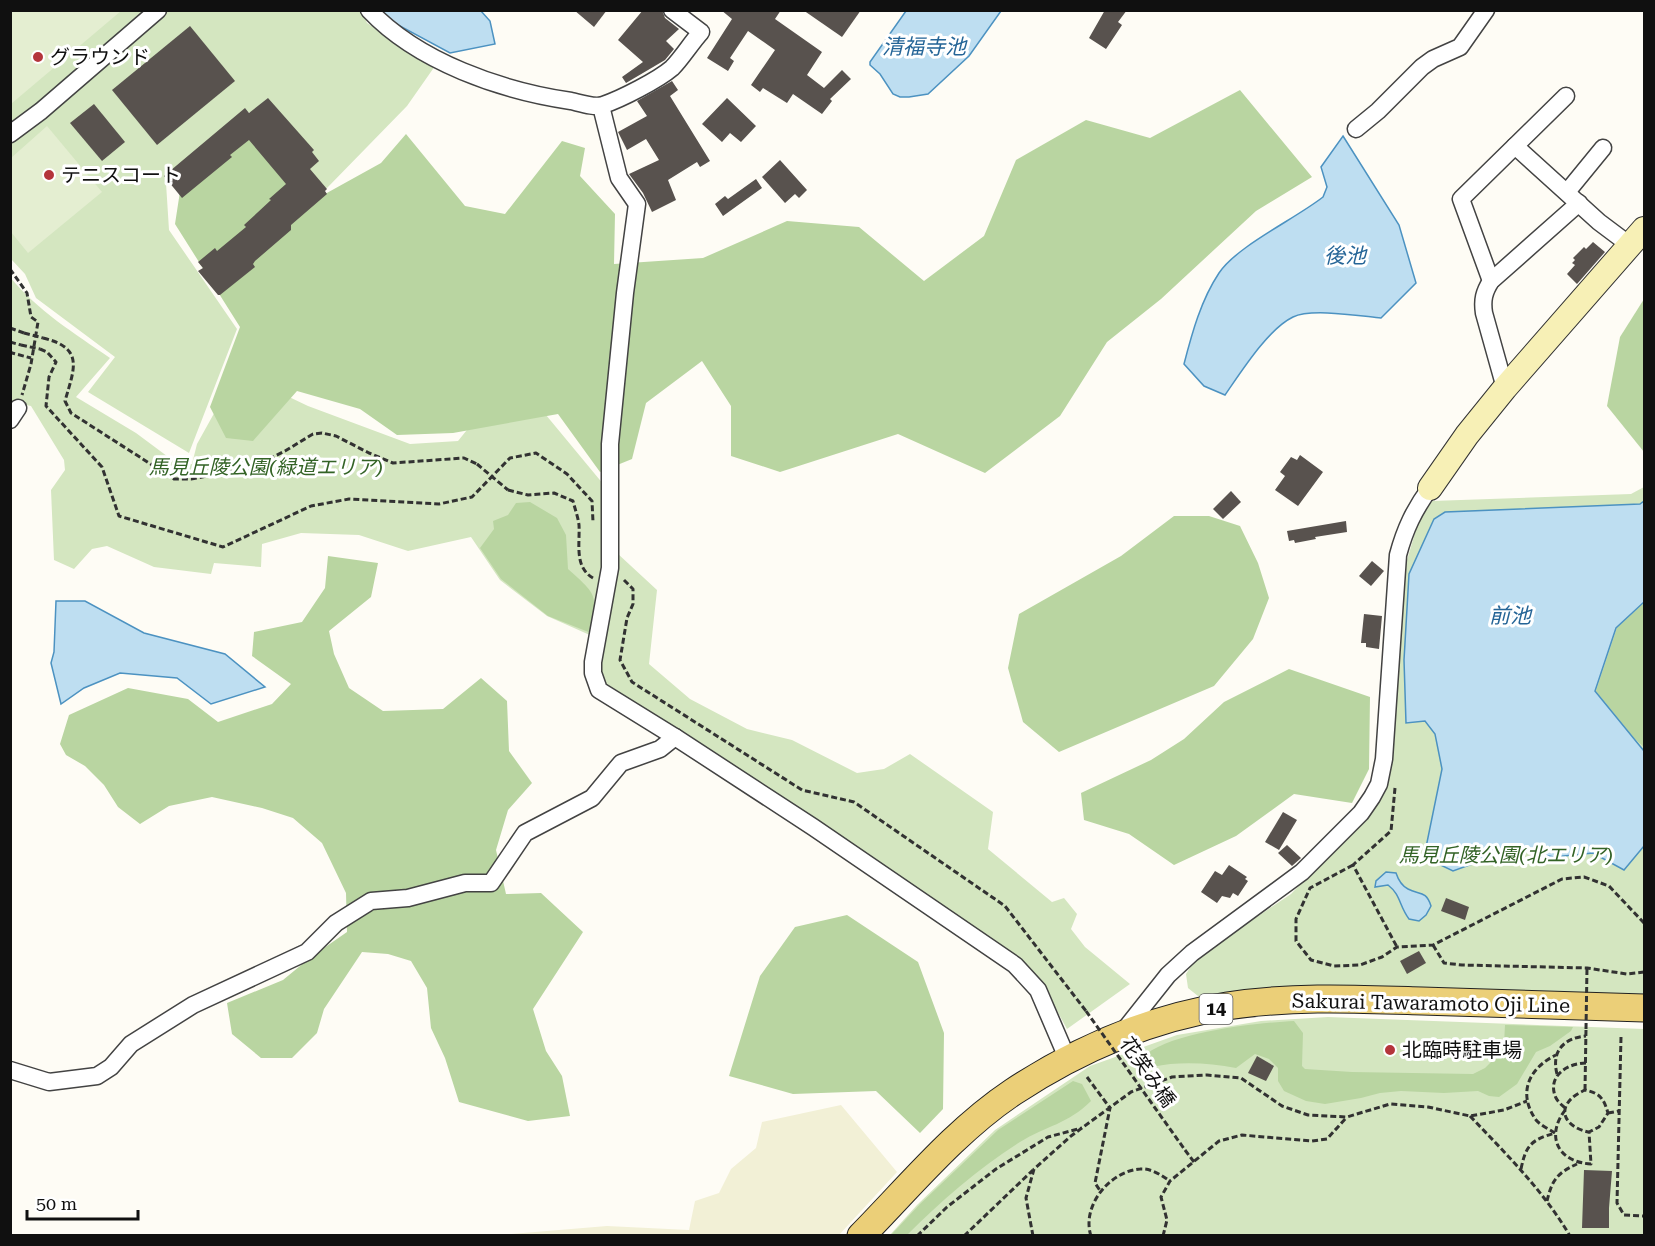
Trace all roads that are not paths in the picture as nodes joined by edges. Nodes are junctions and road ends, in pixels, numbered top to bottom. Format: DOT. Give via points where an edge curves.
graph roads {
  1 [pos="158,10"];
  2 [pos="358,10"];
  3 [pos="672,10"];
  4 [pos="1486,10"];
  5 [pos="372,14"];
  6 [pos="1566,96"];
  7 [pos="601,106"];
  8 [pos="1356,129"];
  9 [pos="10,134"];
  10 [pos="1515,146"];
  11 [pos="1603,148"];
  12 [pos="1573,198"];
  13 [pos="1638,238"];
  14 [pos="1491,281"];
  15 [pos="1505,388"];
  16 [pos="1430,488"];
  17 [pos="675,737"];
  18 [pos="1644,1008"];
  19 [pos="1119,1036"];
  20 [pos="1077,1068"];
  21 [pos="10,1070"];
  22 [pos="861,1236"];
  1 -- 9 [label="street"];
  2 -- 5 [label="street"];
  3 -- 7 [label="street" via="701,32 672,67"];
  4 -- 8 [label="street" via="1460,47 1422,67"];
  5 -- 7 [label="street" via="422,52 485,81 534,96"];
  6 -- 10 [label="street"];
  7 -- 17 [label="street" via="619,178 637,204 610,444 609,576 593,673 599,690"];
  10 -- 12 [label="street"];
  10 -- 14 [label="street" via="1461,200"];
  11 -- 12 [label="street"];
  12 -- 13 [label="street" via="1612,233"];
  12 -- 14 [label="street"];
  13 -- 15 [label="street"];
  14 -- 15 [label="street" via="1482,302"];
  15 -- 16 [label="street"];
  16 -- 19 [label="street" via="1404,531 1398,555 1384,759 1372,797 1302,872 1168,975"];
  17 -- 20 [label="street" via="1015,965 1038,990"];
  17 -- 21 [label="street" via="660,749 621,763 592,798 525,833 491,883 465,883 408,898 371,901 336,923 307,952 193,1005 131,1044 97,1076 49,1082"];
  18 -- 19 [label="main road, Sakurai Tawaramoto Oji Line / 14" via="1312,998 1226,1006"];
  19 -- 20 [label="main road, Sakurai Tawaramoto Oji Line / 14"];
  20 -- 22 [label="main road, Sakurai Tawaramoto Oji Line / 14" via="1012,1093 967,1128"];
}
